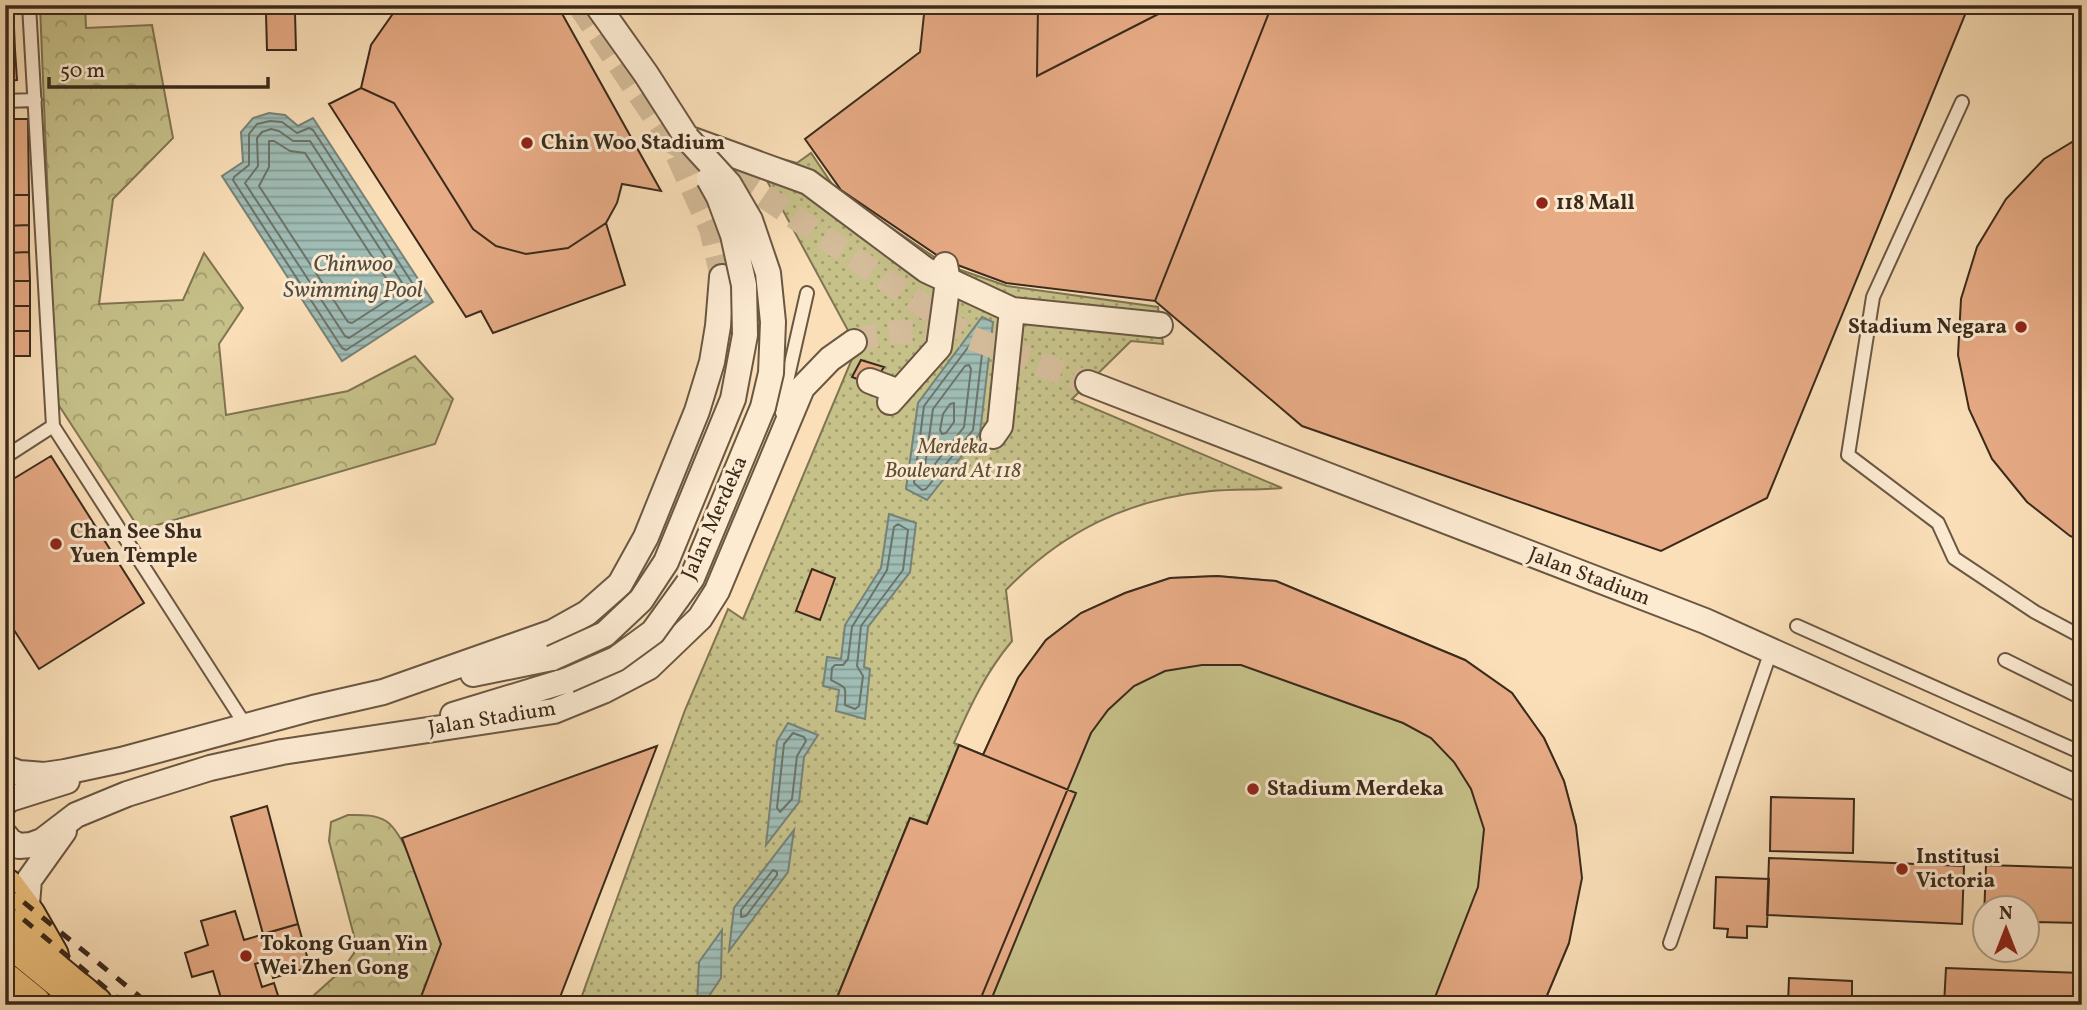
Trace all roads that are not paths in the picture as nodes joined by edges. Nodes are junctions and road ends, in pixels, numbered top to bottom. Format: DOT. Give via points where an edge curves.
graph roads {
  1 [pos="29,5"];
  2 [pos="597,5"];
  3 [pos="35,100"];
  4 [pos="5,101"];
  5 [pos="1962,102"];
  6 [pos="687,138"];
  7 [pos="946,270"];
  8 [pos="722,277"];
  9 [pos="807,293"];
  10 [pos="1012,310"];
  11 [pos="1160,325"];
  12 [pos="854,342"];
  13 [pos="870,381"];
  14 [pos="1088,383"];
  15 [pos="54,426"];
  16 [pos="993,436"];
  17 [pos="779,440"];
  18 [pos="5,457"];
  19 [pos="1797,626"];
  20 [pos="2082,637"];
  21 [pos="1771,651"];
  22 [pos="2005,660"];
  23 [pos="383,692"];
  24 [pos="2082,698"];
  25 [pos="246,726"];
  26 [pos="389,734"];
  27 [pos="2082,753"];
  28 [pos="121,760"];
  29 [pos="5,768"];
  30 [pos="2082,789"];
  31 [pos="5,803"];
  32 [pos="72,819"];
  33 [pos="5,835"];
  34 [pos="12,912"];
  35 [pos="1670,943"];
  36 [pos="5,983"];
  37 [pos="32,1005"];
  38 [pos="93,1005"];
  1 -- 3 [label="lane"];
  2 -- 6 [label="street, Jalan Merdeka"];
  3 -- 4 [label="lane"];
  3 -- 15 [label="lane"];
  5 -- 20 [label="lane" via="1873,298 1848,456 1938,523 1954,558"];
  6 -- 7 [label="street" via="808,182 926,270"];
  6 -- 23 [label="street, Jalan Merdeka, bridge" via="719,197 733,235 744,285 745,335 733,399 666,562 641,600 605,634 552,658"];
  6 -- 26 [label="street, Jalan Merdeka, bridge" via="729,184 750,220 768,273 773,322 763,407 692,578 653,632 616,659 568,680"];
  7 -- 10 [label="street"];
  7 -- 13 [label="street" via="939,347 895,397"];
  8 -- 23 [label="street" via="719,326 697,411 646,537 620,584 587,614 553,632"];
  9 -- 17 [label="lane"];
  10 -- 11 [label="street"];
  10 -- 16 [label="street" via="1013,383"];
  12 -- 17 [label="street, Jalan Stadium" via="802,388"];
  14 -- 21 [label="street, Jalan Stadium" via="1692,616"];
  15 -- 18 [label="lane"];
  15 -- 25 [label="lane"];
  17 -- 26 [label="street, Jalan Stadium" via="717,591 701,618 649,667 554,711"];
  19 -- 27 [label="lane"];
  21 -- 30 [label="street, Jalan Stadium"];
  21 -- 35 [label="lane"];
  22 -- 24 [label="lane"];
  23 -- 25 [label="street"];
  25 -- 28 [label="street"];
  26 -- 32 [label="street, Jalan Stadium" via="210,768 127,794"];
  28 -- 29 [label="street" via="44,775"];
  28 -- 31 [label="street"];
  32 -- 33 [label="street, Jalan Stadium" via="31,845 19,846"];
  32 -- 34 [label="street"];
  34 -- 38 [label="highway" via="62,979"];
  36 -- 37 [label="highway"];
}
